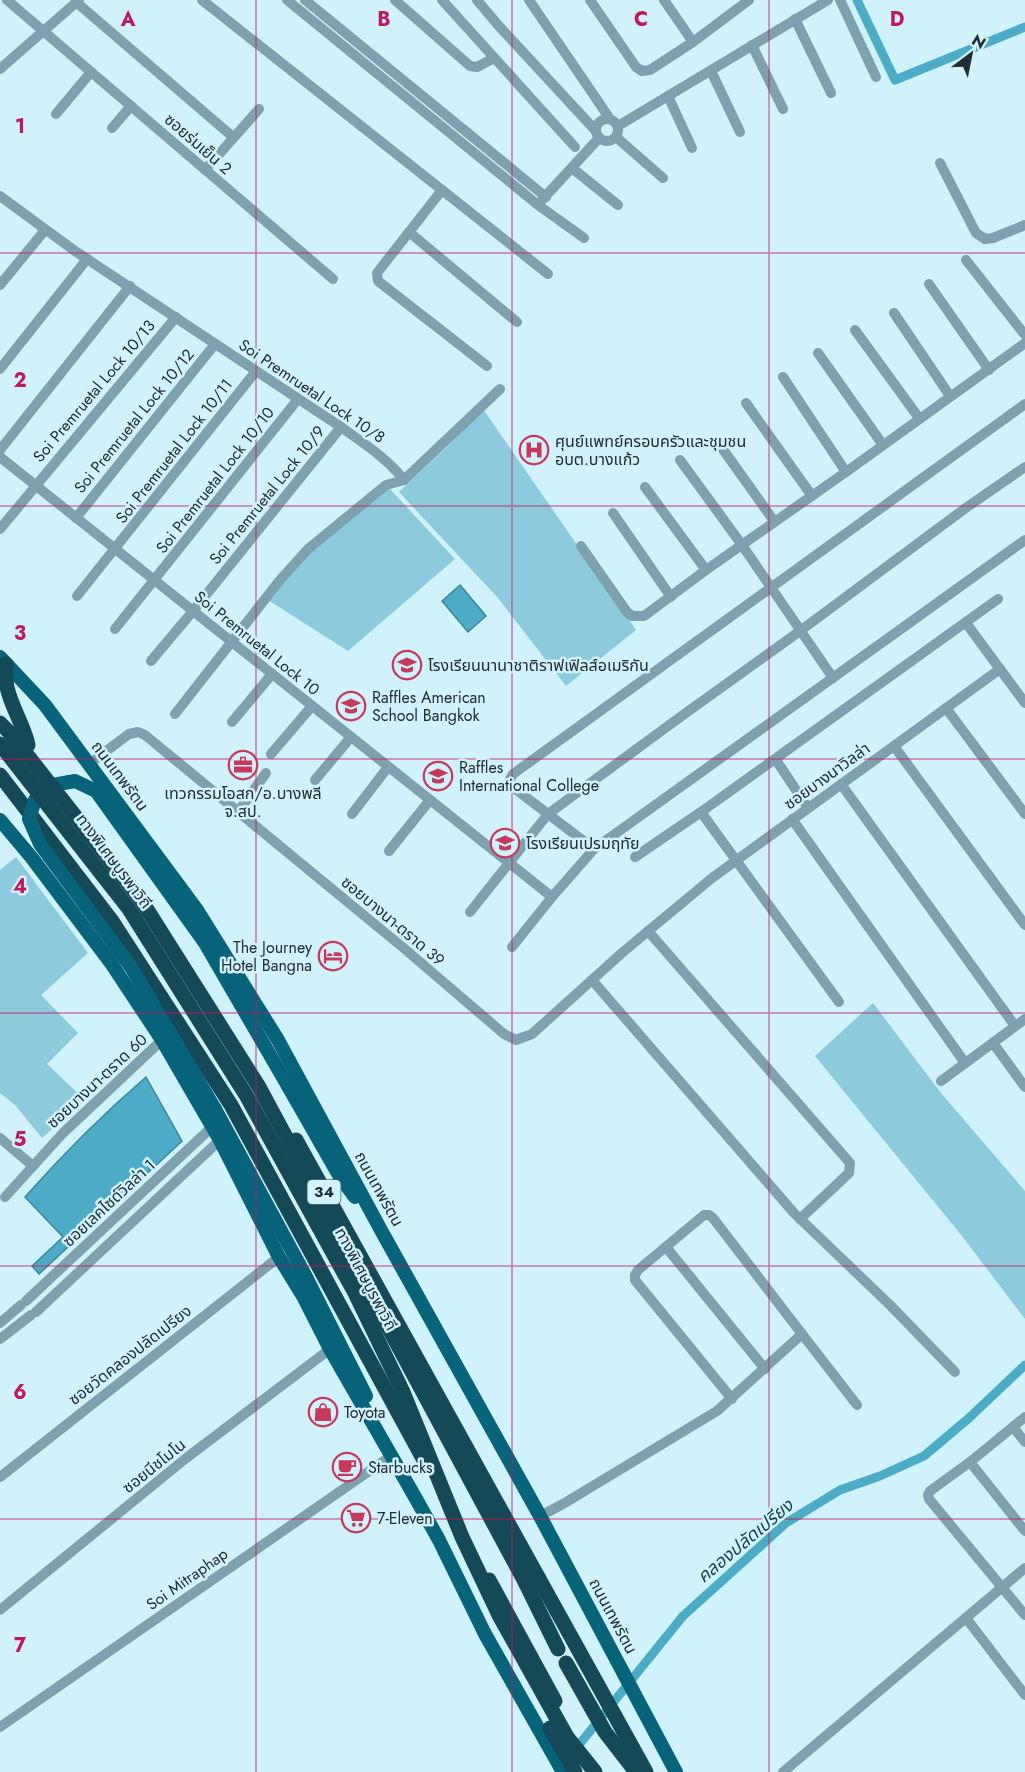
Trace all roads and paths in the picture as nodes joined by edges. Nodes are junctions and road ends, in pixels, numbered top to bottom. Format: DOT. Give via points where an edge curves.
graph roads {
  1 [pos="7,0"];
  2 [pos="202,0"];
  3 [pos="287,0"];
  4 [pos="305,0"];
  5 [pos="395,0"];
  6 [pos="442,0"];
  7 [pos="477,0"];
  8 [pos="529,0"];
  9 [pos="590,0"];
  10 [pos="664,0"];
  11 [pos="828,0"];
  12 [pos="840,0"];
  13 [pos="77,1"];
  14 [pos="742,2"];
  15 [pos="795,19"];
  16 [pos="44,31"];
  17 [pos="693,42"];
  18 [pos="752,45"];
  19 [pos="494,58"];
  20 [pos="369,59"];
  21 [pos="0,69"];
  22 [pos="711,71"];
  23 [pos="91,72"];
  24 [pos="876,77"];
  25 [pos="831,93"];
  26 [pos="668,96"];
  27 [pos="131,106"];
  28 [pos="259,109"];
  29 [pos="783,109"];
  30 [pos="56,114"];
  31 [pos="615,127"];
  32 [pos="112,128"];
  33 [pos="740,132"];
  34 [pos="597,134"];
  35 [pos="233,137"];
  36 [pos="575,147"];
  37 [pos="692,148"];
  38 [pos="940,163"];
  39 [pos="572,168"];
  40 [pos="205,170"];
  41 [pos="663,178"];
  42 [pos="442,190"];
  43 [pos="542,201"];
  44 [pos="2,202"];
  45 [pos="618,205"];
  46 [pos="1025,225"];
  47 [pos="45,230"];
  48 [pos="409,232"];
  49 [pos="584,238"];
  50 [pos="87,258"];
  51 [pos="966,260"];
  52 [pos="548,274"];
  53 [pos="333,279"];
  54 [pos="929,284"];
  55 [pos="0,285"];
  56 [pos="130,286"];
  57 [pos="894,313"];
  58 [pos="176,316"];
  59 [pos="517,322"];
  60 [pos="855,330"];
  61 [pos="1025,335"];
  62 [pos="1025,343"];
  63 [pos="215,344"];
  64 [pos="818,353"];
  65 [pos="487,366"];
  66 [pos="0,369"];
  67 [pos="989,369"];
  68 [pos="256,371"];
  69 [pos="783,377"];
  70 [pos="500,389"];
  71 [pos="950,396"];
  72 [pos="298,399"];
  73 [pos="746,403"];
  74 [pos="1025,404"];
  75 [pos="919,418"];
  76 [pos="341,426"];
  77 [pos="717,441"];
  78 [pos="883,445"];
  79 [pos="0,450"];
  80 [pos="0,457"];
  81 [pos="680,460"];
  82 [pos="1025,467"];
  83 [pos="846,472"];
  84 [pos="404,480"];
  85 [pos="36,486"];
  86 [pos="645,487"];
  87 [pos="812,496"];
  88 [pos="613,513"];
  89 [pos="76,518"];
  90 [pos="774,521"];
  91 [pos="0,529"];
  92 [pos="1025,540"];
  93 [pos="742,545"];
  94 [pos="580,546"];
  95 [pos="115,549"];
  96 [pos="706,570"];
  97 [pos="155,580"];
  98 [pos="771,588"];
  99 [pos="77,596"];
  100 [pos="671,597"];
  101 [pos="998,599"];
  102 [pos="193,611"];
  103 [pos="966,623"];
  104 [pos="115,629"];
  105 [pos="800,631"];
  106 [pos="232,642"];
  107 [pos="3,660"];
  108 [pos="150,662"];
  109 [pos="1000,669"];
  110 [pos="272,674"];
  111 [pos="833,678"];
  112 [pos="1025,703"];
  113 [pos="312,706"];
  114 [pos="946,708"];
  115 [pos="0,714"];
  116 [pos="175,714"];
  117 [pos="232,722"];
  118 [pos="0,723"];
  119 [pos="351,737"];
  120 [pos="0,744"];
  121 [pos="28,745"];
  122 [pos="894,746"];
  123 [pos="271,754"];
  124 [pos="0,758"];
  125 [pos="778,763"];
  126 [pos="89,764"];
  127 [pos="388,767"];
  128 [pos="266,773"];
  129 [pos="0,776"];
  130 [pos="315,780"];
  131 [pos="842,784"];
  132 [pos="430,800"];
  133 [pos="808,808"];
  134 [pos="238,812"];
  135 [pos="701,812"];
  136 [pos="352,814"];
  137 [pos="548,814"];
  138 [pos="1025,814"];
  139 [pos="792,819"];
  140 [pos="0,820"];
  141 [pos="594,849"];
  142 [pos="388,851"];
  143 [pos="635,857"];
  144 [pos="736,860"];
  145 [pos="509,862"];
  146 [pos="552,897"];
  147 [pos="673,910"];
  148 [pos="470,912"];
  149 [pos="1025,925"];
  150 [pos="648,931"];
  151 [pos="512,947"];
  152 [pos="592,980"];
  153 [pos="839,1002"];
  154 [pos="1025,1019"];
  155 [pos="1015,1026"];
  156 [pos="162,1040"];
  157 [pos="993,1043"];
  158 [pos="965,1064"];
  159 [pos="941,1081"];
  160 [pos="1025,1088"];
  161 [pos="212,1127"];
  162 [pos="0,1138"];
  163 [pos="220,1140"];
  164 [pos="33,1166"];
  165 [pos="5,1197"];
  166 [pos="800,1219"];
  167 [pos="382,1232"];
  168 [pos="666,1247"];
  169 [pos="279,1257"];
  170 [pos="20,1306"];
  171 [pos="29,1316"];
  172 [pos="0,1323"];
  173 [pos="802,1334"];
  174 [pos="0,1340"];
  175 [pos="330,1349"];
  176 [pos="765,1369"];
  177 [pos="955,1372"];
  178 [pos="732,1399"];
  179 [pos="857,1405"];
  180 [pos="1025,1417"];
  181 [pos="1013,1427"];
  182 [pos="380,1438"];
  183 [pos="1025,1442"];
  184 [pos="391,1456"];
  185 [pos="970,1462"];
  186 [pos="0,1477"];
  187 [pos="540,1516"];
  188 [pos="1025,1531"];
  189 [pos="1025,1568"];
  190 [pos="1002,1588"];
  191 [pos="0,1610"];
  192 [pos="1025,1616"];
  193 [pos="966,1618"];
  194 [pos="558,1649"];
  195 [pos="566,1663"];
  196 [pos="1025,1695"];
  197 [pos="0,1727"];
  198 [pos="571,1737"];
  199 [pos="560,1766"];
  200 [pos="591,1770"];
  201 [pos="575,1772"];
  202 [pos="636,1772"];
  203 [pos="646,1772"];
  204 [pos="676,1772"];
  205 [pos="783,1772"];
  1 -- 16 [label="street, ซอยร่มเย็น 2"];
  2 -- 42 [label="street"];
  3 -- 20 [label="street"];
  4 -- 20 [label="street"];
  5 -- 19 [label="street" via="470,66 477,67"];
  6 -- 19 [label="street"];
  7 -- 34 [label="street"];
  8 -- 31 [label="street"];
  9 -- 17 [label="street" via="642,71 650,70"];
  10 -- 17 [label="street"];
  11 -- 15 [label="street"];
  12 -- 24 [label="street"];
  13 -- 16 [label="street"];
  13 -- 35 [label="street"];
  14 -- 17 [label="street"];
  15 -- 18 [label="street"];
  15 -- 25 [label="street"];
  16 -- 21 [label="street"];
  16 -- 23 [label="street, ซอยร่มเย็น 2"];
  18 -- 22 [label="street"];
  18 -- 29 [label="street"];
  19 -- 36 [label="street"];
  20 -- 43 [label="street"];
  22 -- 26 [label="street"];
  22 -- 33 [label="street"];
  23 -- 27 [label="street, ซอยร่มเย็น 2"];
  23 -- 30 [label="street"];
  26 -- 31 [label="street"];
  26 -- 37 [label="street"];
  27 -- 32 [label="street"];
  27 -- 40 [label="street, ซอยร่มเย็น 2"];
  28 -- 35 [label="street"];
  31 -- 34 [label="street" via="606,141"];
  31 -- 34 [label="street" via="600,121"];
  31 -- 41 [label="street"];
  34 -- 39 [label="street"];
  35 -- 40 [label="street"];
  38 -- 46 [label="street" via="976,233 985,239 993,238"];
  39 -- 43 [label="street"];
  39 -- 45 [label="street"];
  40 -- 53 [label="street, ซอยร่มเย็น 2"];
  42 -- 48 [label="street"];
  42 -- 52 [label="street"];
  43 -- 49 [label="street"];
  44 -- 47 [label="street, Soi Premruetal Lock 10/8"];
  47 -- 50 [label="street, Soi Premruetal Lock 10/8"];
  47 -- 55 [label="street"];
  48 -- 59 [label="street"];
  48 -- 65 [label="street" via="377,273 378,281"];
  50 -- 56 [label="street, Soi Premruetal Lock 10/8"];
  50 -- 66 [label="street"];
  51 -- 61 [label="street"];
  54 -- 67 [label="street"];
  56 -- 58 [label="street, Soi Premruetal Lock 10/8"];
  56 -- 79 [label="street"];
  57 -- 71 [label="street"];
  58 -- 63 [label="street, Soi Premruetal Lock 10/8"];
  58 -- 85 [label="street, Soi Premruetal Lock 10/13"];
  60 -- 75 [label="street"];
  62 -- 67 [label="street"];
  63 -- 68 [label="street, Soi Premruetal Lock 10/8"];
  63 -- 89 [label="street, Soi Premruetal Lock 10/12"];
  64 -- 78 [label="street"];
  67 -- 71 [label="street"];
  68 -- 72 [label="street, Soi Premruetal Lock 10/8"];
  68 -- 95 [label="street, Soi Premruetal Lock 10/11"];
  69 -- 83 [label="street"];
  70 -- 84 [label="street"];
  71 -- 75 [label="street"];
  72 -- 76 [label="street, Soi Premruetal Lock 10/8"];
  72 -- 97 [label="street, Soi Premruetal Lock 10/10"];
  73 -- 87 [label="street"];
  74 -- 98 [label="street"];
  75 -- 78 [label="street"];
  76 -- 84 [label="street, Soi Premruetal Lock 10/8" via="382,457"];
  76 -- 102 [label="street, Soi Premruetal Lock 10/9"];
  77 -- 90 [label="street"];
  78 -- 83 [label="street"];
  80 -- 85 [label="street, Soi Premruetal Lock 10"];
  81 -- 93 [label="street"];
  82 -- 105 [label="street"];
  83 -- 87 [label="street"];
  84 -- 106 [label="street" via="386,485 308,549"];
  85 -- 89 [label="street, Soi Premruetal Lock 10"];
  85 -- 91 [label="street, Soi Premruetal Lock 10/13"];
  86 -- 96 [label="street"];
  87 -- 90 [label="street"];
  88 -- 100 [label="street"];
  89 -- 95 [label="street, Soi Premruetal Lock 10"];
  90 -- 93 [label="street"];
  92 -- 111 [label="street"];
  93 -- 96 [label="street"];
  93 -- 98 [label="street"];
  94 -- 100 [label="street" via="632,616 644,616"];
  95 -- 97 [label="street, Soi Premruetal Lock 10"];
  95 -- 99 [label="street, Soi Premruetal Lock 10/11"];
  96 -- 100 [label="street"];
  97 -- 102 [label="street, Soi Premruetal Lock 10"];
  97 -- 104 [label="street, Soi Premruetal Lock 10/10"];
  98 -- 105 [label="street"];
  98 -- 137 [label="street" via="513,774 508,781 510,786"];
  101 -- 103 [label="street"];
  102 -- 106 [label="street, Soi Premruetal Lock 10"];
  102 -- 108 [label="street, Soi Premruetal Lock 10/9"];
  103 -- 109 [label="street"];
  103 -- 135 [label="street"];
  105 -- 111 [label="street"];
  105 -- 137 [label="street"];
  106 -- 110 [label="street, Soi Premruetal Lock 10"];
  106 -- 116 [label="street"];
  107 -- 121 [label="highway" via="7,688"];
  107 -- 126 [label="main road, ถนนเทพรัตน / 34" via="45,705"];
  109 -- 112 [label="street"];
  109 -- 114 [label="street, ซอยบางนาวิลล่า"];
  110 -- 113 [label="street, Soi Premruetal Lock 10"];
  110 -- 117 [label="street"];
  111 -- 141 [label="street"];
  113 -- 119 [label="street, Soi Premruetal Lock 10"];
  113 -- 123 [label="street"];
  114 -- 122 [label="street, ซอยบางนาวิลล่า"];
  114 -- 138 [label="street"];
  115 -- 121 [label="highway, 34"];
  118 -- 194 [label="highway, ทางพิเศษบูรพาวิถี, bridge" via="141,900 259,1087"];
  119 -- 127 [label="street, Soi Premruetal Lock 10"];
  119 -- 130 [label="street"];
  120 -- 198 [label="highway, ทางพิเศษบูรพาวิถี, bridge" via="129,909 246,1095 404,1392 462,1537 495,1606"];
  121 -- 203 [label="highway, 34" via="146,896 264,1083"];
  122 -- 131 [label="street, ซอยบางนาวิลล่า"];
  122 -- 149 [label="street"];
  124 -- 201 [label="highway, bridge" via="122,914 238,1100 348,1297 396,1395 454,1541 491,1619"];
  125 -- 133 [label="street"];
  126 -- 134 [label="street, ซอยบางนา-ตราด 39" via="129,734 138,732"];
  126 -- 167 [label="main road, ถนนเทพรัตน / 34" via="198,910 278,1040"];
  127 -- 132 [label="street, Soi Premruetal Lock 10"];
  127 -- 136 [label="street"];
  128 -- 134 [label="street"];
  129 -- 198 [label="highway, 34" via="112,921 231,1105"];
  131 -- 133 [label="street, ซอยบางนาวิลล่า"];
  131 -- 155 [label="street"];
  132 -- 142 [label="street"];
  132 -- 145 [label="street, Soi Premruetal Lock 10"];
  133 -- 139 [label="street, ซอยบางนาวิลล่า"];
  134 -- 152 [label="street, ซอยบางนา-ตราด 39" via="510,1038 522,1039 532,1034"];
  135 -- 143 [label="street"];
  135 -- 144 [label="street"];
  137 -- 141 [label="street"];
  137 -- 145 [label="street"];
  139 -- 144 [label="street, ซอยบางนาวิลล่า"];
  139 -- 158 [label="street"];
  140 -- 156 [label="main road" via="111,963"];
  141 -- 146 [label="street"];
  144 -- 147 [label="street, ซอยบางนาวิลล่า"];
  144 -- 153 [label="street"];
  145 -- 146 [label="street, Soi Premruetal Lock 10"];
  145 -- 148 [label="street"];
  146 -- 151 [label="street"];
  147 -- 150 [label="street, ซอยบางนา-ตราด 39"];
  150 -- 152 [label="street, ซอยบางนา-ตราด 39"];
  150 -- 166 [label="street" via="849,1163 849,1173"];
  152 -- 166 [label="street"];
  154 -- 155 [label="street"];
  155 -- 157 [label="street"];
  156 -- 161 [label="main road"];
  156 -- 164 [label="street, ซอยบางนา-ตราด 60"];
  157 -- 158 [label="street"];
  157 -- 160 [label="street"];
  158 -- 159 [label="street"];
  161 -- 163 [label="main road"];
  161 -- 170 [label="street, ซอยเลคไซด์วิลล่า 1"];
  162 -- 164 [label="street"];
  163 -- 169 [label="main road"];
  163 -- 171 [label="street, ซอยเลคไซด์วิลล่า 1"];
  164 -- 165 [label="street, ซอยบางนา-ตราด 60"];
  166 -- 177 [label="street"];
  167 -- 182 [label="main road, bridge" via="340,1177 205,943 96,791 75,781 53,785 35,800 29,819 40,844 131,968 215,1109 369,1401"];
  167 -- 187 [label="main road, ถนนเทพรัตน / 34"];
  168 -- 173 [label="street" via="709,1215"];
  168 -- 176 [label="street"];
  168 -- 178 [label="street" via="638,1270 635,1280"];
  169 -- 175 [label="main road"];
  169 -- 186 [label="street, ซอยวัดคลองปลัดเปรียง"];
  170 -- 171 [label="street"];
  170 -- 172 [label="street, ซอยเลคไซด์วิลล่า 1"];
  171 -- 174 [label="street, ซอยเลคไซด์วิลล่า 1"];
  173 -- 176 [label="street"];
  173 -- 179 [label="street"];
  175 -- 182 [label="main road"];
  175 -- 191 [label="street, ซอยนีชโมโน"];
  176 -- 178 [label="street"];
  178 -- 187 [label="street"];
  180 -- 181 [label="street"];
  181 -- 183 [label="street"];
  181 -- 185 [label="street"];
  182 -- 184 [label="main road"];
  184 -- 197 [label="street, Soi Mitraphap"];
  184 -- 199 [label="main road"];
  185 -- 188 [label="street"];
  185 -- 190 [label="street" via="930,1491 929,1499"];
  187 -- 204 [label="main road, ถนนเทพรัตน / 34"];
  189 -- 190 [label="street"];
  190 -- 192 [label="street"];
  190 -- 193 [label="street"];
  193 -- 196 [label="street"];
  193 -- 205 [label="street"];
  195 -- 202 [label="highway" via="605,1732"];
  198 -- 200 [label="highway, bridge"];
}
